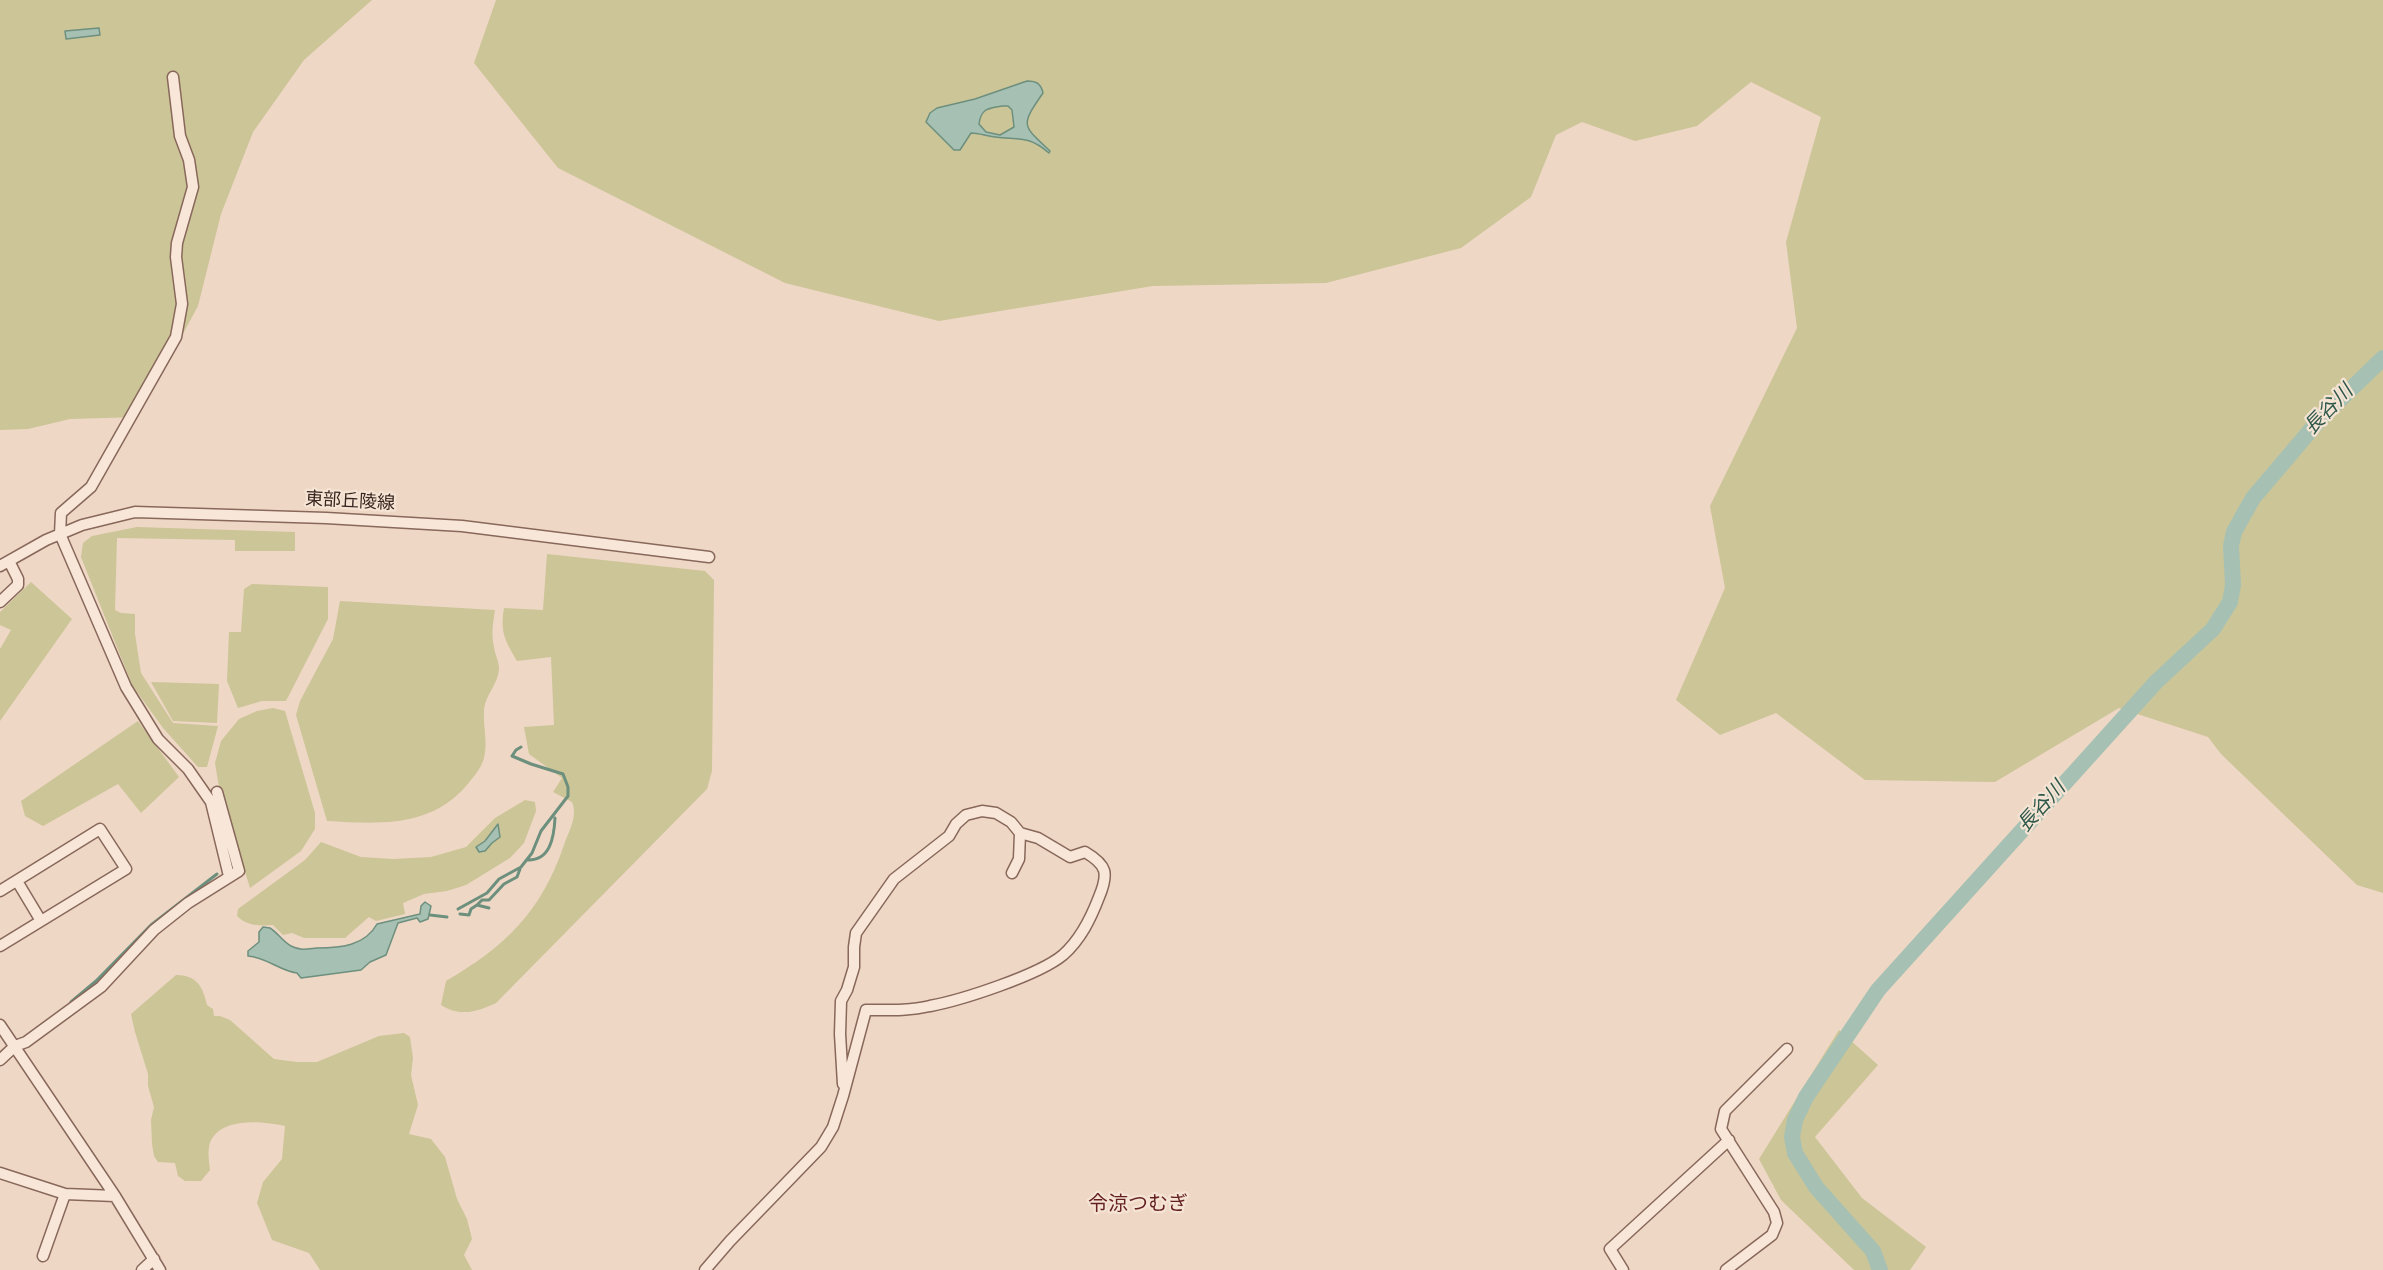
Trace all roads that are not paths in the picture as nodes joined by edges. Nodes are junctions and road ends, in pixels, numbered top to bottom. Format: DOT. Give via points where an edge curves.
graph roads {
  1 [pos="173,77"];
  2 [pos="60,534"];
  3 [pos="709,556"];
  4 [pos="5,564"];
  5 [pos="0,602"];
  6 [pos="217,792"];
  7 [pos="1020,833"];
  8 [pos="1012,873"];
  9 [pos="229,876"];
  10 [pos="17,881"];
  11 [pos="0,891"];
  12 [pos="41,921"];
  13 [pos="0,946"];
  14 [pos="0,1025"];
  15 [pos="15,1046"];
  16 [pos="1787,1049"];
  17 [pos="0,1059"];
  18 [pos="843,1096"];
  19 [pos="1729,1140"];
  20 [pos="0,1173"];
  21 [pos="65,1194"];
  22 [pos="115,1196"];
  23 [pos="43,1256"];
  24 [pos="154,1259"];
  25 [pos="142,1270"];
  26 [pos="160,1270"];
  27 [pos="705,1270"];
  28 [pos="1623,1270"];
  29 [pos="1726,1270"];
  1 -- 2 [label="street" via="180,136 193,187 177,243 180,321 176,337 92,487 61,513"];
  2 -- 3 [label="street, 東部丘陵線" via="107,517 135,512 326,518 462,526"];
  2 -- 4 [label="street, 東部丘陵線"];
  2 -- 9 [label="street" via="126,687 158,739 188,769 211,802"];
  4 -- 5 [label="street" via="18,579 18,585"];
  6 -- 9 [label="street" via="238,871"];
  7 -- 8 [label="street" via="1019,859"];
  7 -- 18 [label="street" via="996,813 966,815 949,836 894,879 856,933 854,967 841,1001"];
  7 -- 18 [label="street" via="1038,838 1070,857 1085,852 1105,869 1106,881 1081,934 1062,955 1038,970 995,987 930,1006 866,1010"];
  9 -- 15 [label="street" via="154,930 101,987 27,1042"];
  10 -- 11 [label="street"];
  10 -- 12 [label="street"];
  10 -- 12 [label="street" via="100,829 126,869"];
  12 -- 13 [label="street"];
  14 -- 15 [label="street"];
  15 -- 17 [label="street"];
  15 -- 22 [label="street"];
  16 -- 19 [label="street" via="1725,1111 1722,1129"];
  18 -- 27 [label="street" via="821,1147"];
  19 -- 28 [label="street" via="1610,1250"];
  19 -- 29 [label="street" via="1777,1223 1772,1235"];
  20 -- 21 [label="street"];
  21 -- 22 [label="street"];
  21 -- 23 [label="street"];
  22 -- 24 [label="street"];
  24 -- 25 [label="street"];
  24 -- 26 [label="street"];
}
